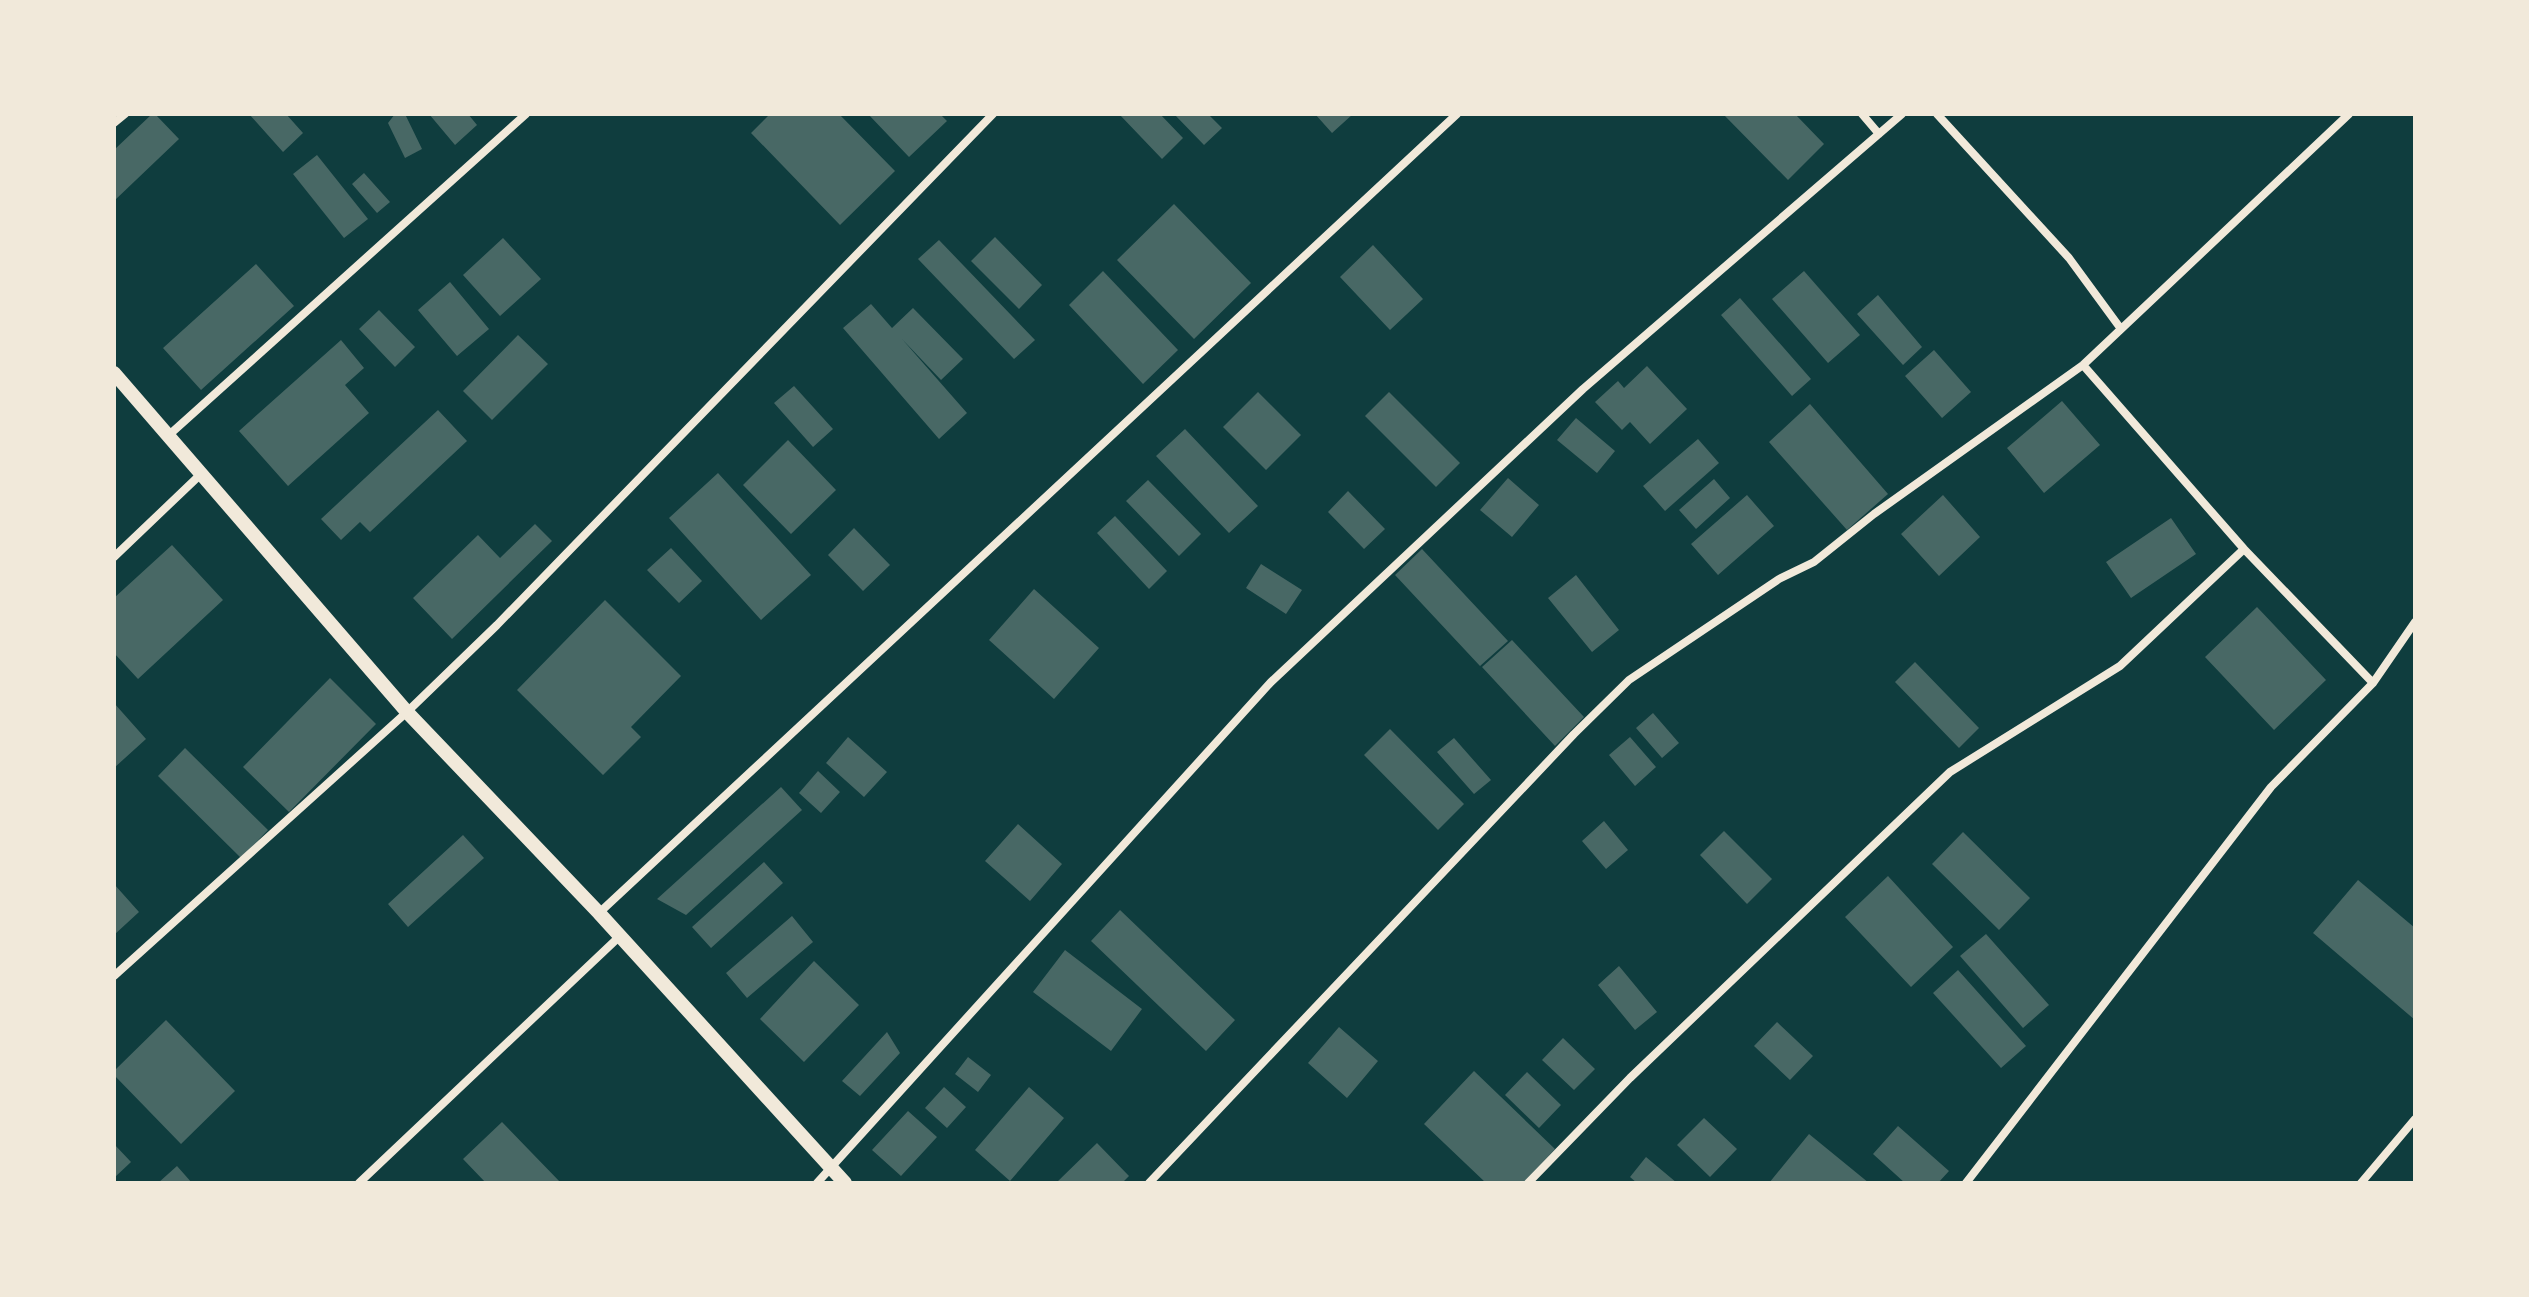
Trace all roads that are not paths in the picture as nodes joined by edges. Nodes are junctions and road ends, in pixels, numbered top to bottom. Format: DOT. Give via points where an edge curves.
graph roads {
  1 [pos="125,114"];
  2 [pos="526,114"];
  3 [pos="993,114"];
  4 [pos="1457,114"];
  5 [pos="1862,114"];
  6 [pos="1902,114"];
  7 [pos="1937,114"];
  8 [pos="2349,114"];
  9 [pos="114,123"];
  10 [pos="1879,134"];
  11 [pos="2121,329"];
  12 [pos="2083,365"];
  13 [pos="114,373"];
  14 [pos="169,435"];
  15 [pos="202,472"];
  16 [pos="2244,549"];
  17 [pos="114,557"];
  18 [pos="2415,622"];
  19 [pos="2373,683"];
  20 [pos="407,712"];
  21 [pos="599,913"];
  22 [pos="620,936"];
  23 [pos="114,976"];
  24 [pos="2415,1119"];
  25 [pos="832,1169"];
  26 [pos="359,1183"];
  27 [pos="817,1183"];
  28 [pos="845,1183"];
  29 [pos="1149,1183"];
  30 [pos="1528,1183"];
  31 [pos="1966,1183"];
  32 [pos="2361,1183"];
  1 -- 9 [label="street"];
  2 -- 14 [label="street"];
  3 -- 20 [label="street"];
  4 -- 21 [label="street"];
  5 -- 10 [label="street"];
  6 -- 10 [label="street"];
  7 -- 11 [label="street" via="2069,258"];
  8 -- 11 [label="street"];
  10 -- 25 [label="street" via="1583,389 1271,682"];
  11 -- 12 [label="street"];
  12 -- 16 [label="street"];
  12 -- 29 [label="street" via="1814,562 1779,579 1629,680"];
  13 -- 14 [label="street"];
  14 -- 15 [label="street"];
  15 -- 17 [label="street"];
  15 -- 20 [label="street"];
  16 -- 19 [label="street"];
  16 -- 30 [label="street" via="2120,666 1950,772 1630,1078"];
  18 -- 19 [label="street"];
  19 -- 31 [label="street" via="2271,787"];
  20 -- 21 [label="street"];
  20 -- 23 [label="street"];
  21 -- 22 [label="street"];
  22 -- 25 [label="street"];
  22 -- 26 [label="street"];
  24 -- 32 [label="street"];
  25 -- 27 [label="street"];
  25 -- 28 [label="street"];
}
